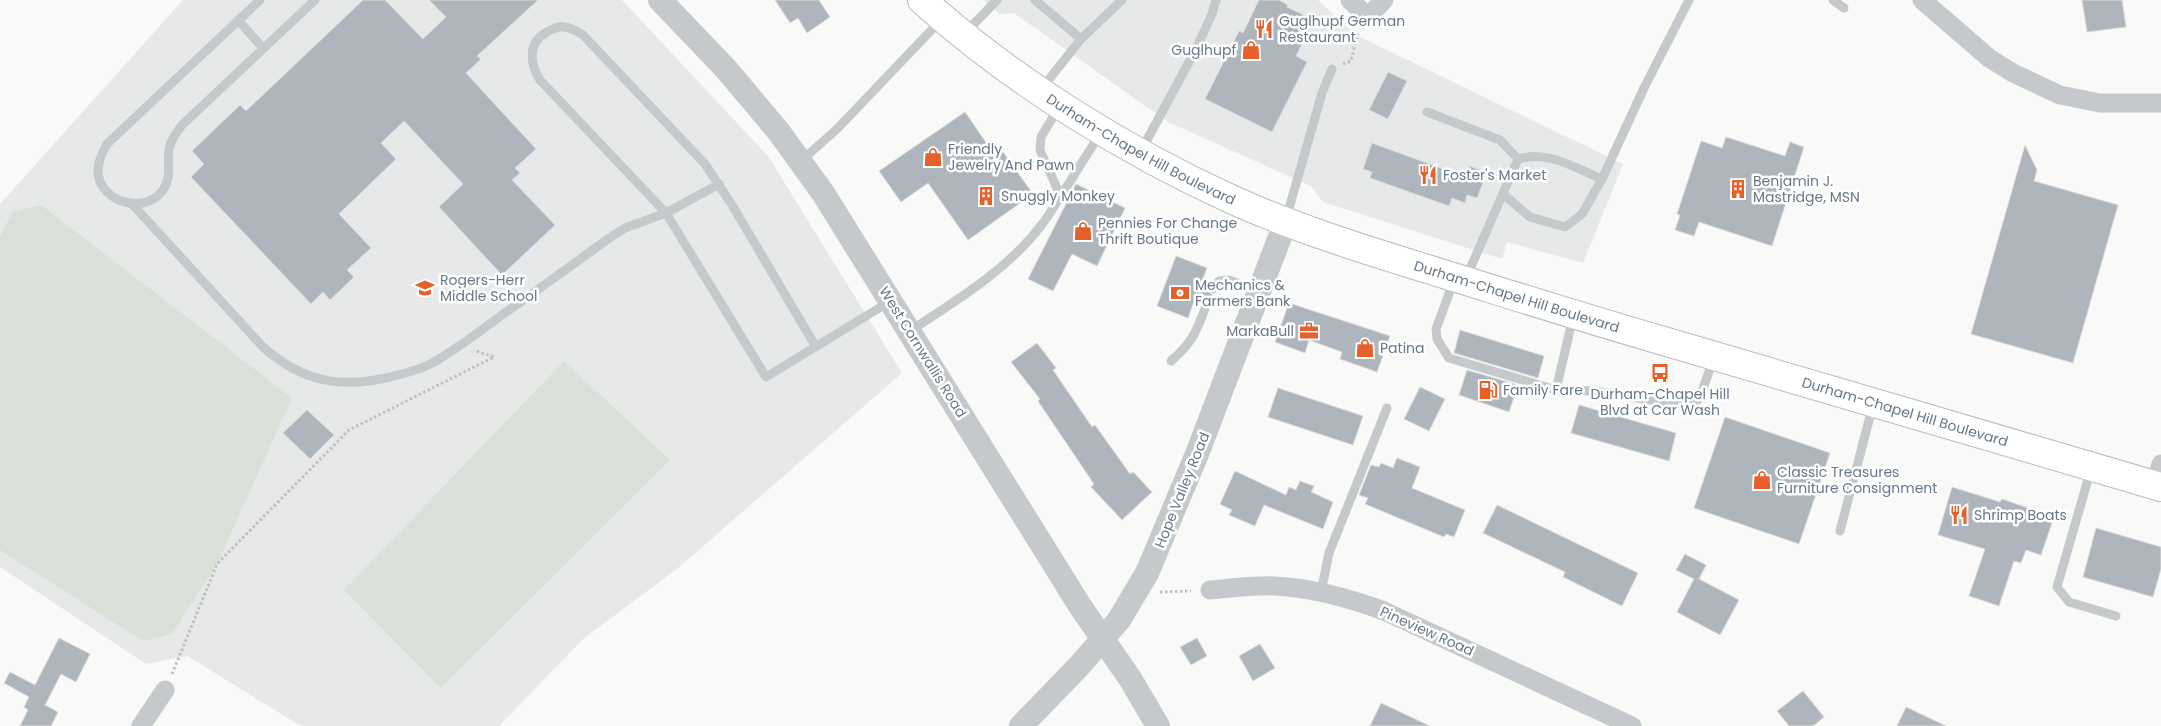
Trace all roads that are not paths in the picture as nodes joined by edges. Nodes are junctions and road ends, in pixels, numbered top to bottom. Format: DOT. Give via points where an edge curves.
graph roads {
  1 [pos="260,0"];
  2 [pos="315,0"];
  3 [pos="660,0"];
  4 [pos="922,0"];
  5 [pos="997,0"];
  6 [pos="1035,0"];
  7 [pos="1122,0"];
  8 [pos="1216,0"];
  9 [pos="1350,0"];
  10 [pos="1384,0"];
  11 [pos="1689,0"];
  12 [pos="1833,0"];
  13 [pos="1922,0"];
  14 [pos="1844,8"];
  15 [pos="943,18"];
  16 [pos="238,20"];
  17 [pos="964,35"];
  18 [pos="1081,39"];
  19 [pos="264,48"];
  20 [pos="1332,69"];
  21 [pos="1050,97"];
  22 [pos="2161,103"];
  23 [pos="1427,112"];
  24 [pos="1103,131"];
  25 [pos="1140,153"];
  26 [pos="1518,159"];
  27 [pos="800,162"];
  28 [pos="1602,179"];
  29 [pos="719,184"];
  30 [pos="1503,194"];
  31 [pos="1060,195"];
  32 [pos="133,205"];
  33 [pos="666,213"];
  34 [pos="1286,222"];
  35 [pos="1460,279"];
  36 [pos="1213,289"];
  37 [pos="1260,291"];
  38 [pos="891,301"];
  39 [pos="1206,306"];
  40 [pos="1574,315"];
  41 [pos="910,331"];
  42 [pos="816,347"];
  43 [pos="1714,356"];
  44 [pos="1171,360"];
  45 [pos="1556,390"];
  46 [pos="1873,402"];
  47 [pos="1387,408"];
  48 [pos="2092,467"];
  49 [pos="2159,479"];
  50 [pos="1840,531"];
  51 [pos="1210,590"];
  52 [pos="1321,592"];
  53 [pos="2116,616"];
  54 [pos="1102,639"];
  55 [pos="165,690"];
  56 [pos="141,726"];
  57 [pos="1022,726"];
  58 [pos="1158,726"];
  59 [pos="1632,726"];
  1 -- 16 [label="lane"];
  2 -- 19 [label="lane"];
  3 -- 27 [label="street, West Cornwallis Road" via="726,69"];
  4 -- 15 [label="main road, Durham-Chapel Hill Boulevard"];
  5 -- 17 [label="lane"];
  6 -- 18 [label="lane"];
  7 -- 18 [label="lane"];
  8 -- 25 [label="lane" via="1196,49"];
  9 -- 10 [label="street" via="1368,17"];
  11 -- 28 [label="lane"];
  12 -- 14 [label="lane"];
  13 -- 22 [label="street" via="1989,58 2060,95 2100,103"];
  15 -- 17 [label="main road, Durham-Chapel Hill Boulevard"];
  15 -- 27 [label="lane" via="837,129"];
  16 -- 19 [label="lane"];
  16 -- 32 [label="lane" via="107,144 100,156 98,173 104,189 117,200"];
  17 -- 21 [label="main road, Durham-Chapel Hill Boulevard"];
  18 -- 21 [label="lane"];
  19 -- 32 [label="lane" via="173,137 169,147 169,175 163,191 150,201"];
  20 -- 34 [label="lane" via="1322,93"];
  21 -- 24 [label="main road, Durham-Chapel Hill Boulevard"];
  21 -- 31 [label="lane" via="1040,150"];
  23 -- 26 [label="lane" via="1500,140"];
  24 -- 25 [label="main road, Durham-Chapel Hill Boulevard"];
  24 -- 31 [label="lane"];
  25 -- 34 [label="main road, Durham-Chapel Hill Boulevard"];
  26 -- 28 [label="lane" via="1531,155 1549,157"];
  26 -- 30 [label="lane"];
  27 -- 38 [label="street, West Cornwallis Road"];
  28 -- 30 [label="lane" via="1582,214 1565,227 1530,217"];
  29 -- 33 [label="lane"];
  29 -- 33 [label="lane" via="705,164 583,35 563,26 552,28 533,46 531,59 540,80"];
  29 -- 42 [label="lane"];
  30 -- 35 [label="lane"];
  31 -- 41 [label="lane" via="1042,224 1017,252 983,282"];
  32 -- 33 [label="lane" via="263,348 297,372 343,383 368,382 432,363 625,228"];
  33 -- 42 [label="lane" via="766,377"];
  34 -- 35 [label="main road, Durham-Chapel Hill Boulevard"];
  34 -- 37 [label="street, Hope Valley Road"];
  35 -- 40 [label="main road, Durham-Chapel Hill Boulevard"];
  35 -- 45 [label="lane" via="1436,329 1437,339 1449,358"];
  36 -- 37 [label="lane" via="1218,281 1229,280"];
  37 -- 54 [label="street, Hope Valley Road" via="1160,545 1134,597"];
  38 -- 41 [label="street, West Cornwallis Road"];
  38 -- 42 [label="lane"];
  39 -- 44 [label="lane" via="1196,334"];
  40 -- 43 [label="main road, Durham-Chapel Hill Boulevard"];
  40 -- 45 [label="lane"];
  41 -- 54 [label="street, West Cornwallis Road"];
  43 -- 45 [label="lane" via="1698,400 1688,406 1594,391"];
  43 -- 46 [label="main road, Durham-Chapel Hill Boulevard"];
  46 -- 48 [label="main road, Durham-Chapel Hill Boulevard"];
  46 -- 50 [label="lane"];
  47 -- 52 [label="lane" via="1329,553"];
  48 -- 49 [label="main road, Durham-Chapel Hill Boulevard"];
  48 -- 53 [label="lane" via="2057,587 2068,602"];
  51 -- 52 [label="street, Pineview Road" via="1277,586"];
  52 -- 59 [label="street, Pineview Road" via="1384,611"];
  54 -- 57 [label="street, Hope Valley Road"];
  54 -- 58 [label="street, West Cornwallis Road"];
  55 -- 56 [label="street"];
}
